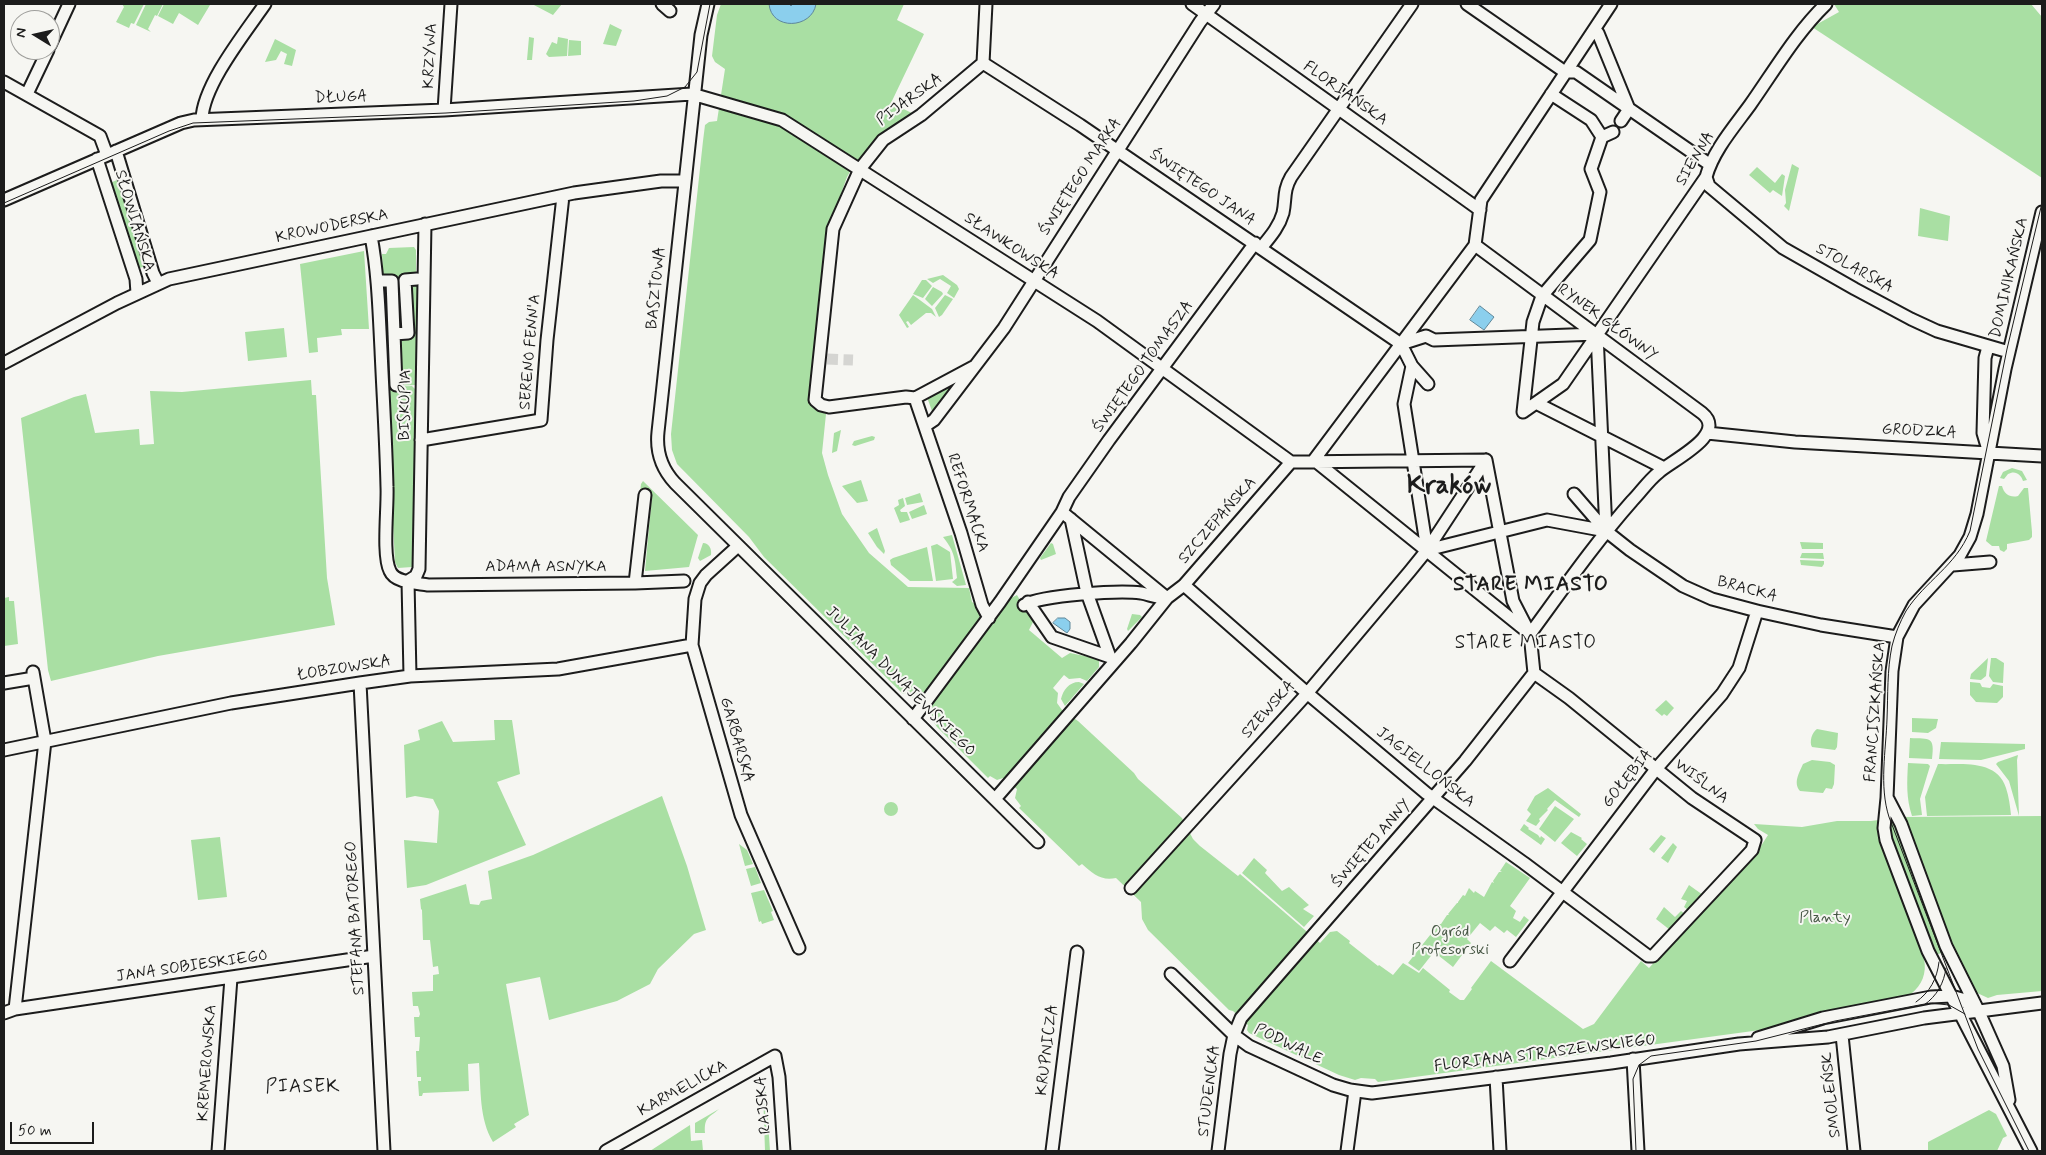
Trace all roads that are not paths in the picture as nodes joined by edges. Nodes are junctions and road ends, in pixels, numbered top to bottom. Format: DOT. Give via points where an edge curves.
graph roads {
  1 [pos="69,4"];
  2 [pos="265,4"];
  3 [pos="451,4"];
  4 [pos="708,4"];
  5 [pos="986,4"];
  6 [pos="1192,4"];
  7 [pos="1214,4"];
  8 [pos="1412,4"];
  9 [pos="1467,4"];
  10 [pos="1610,4"];
  11 [pos="1826,4"];
  12 [pos="1206,14"];
  13 [pos="60,23"];
  14 [pos="1598,33"];
  15 [pos="43,60"];
  16 [pos="983,63"];
  17 [pos="1565,72"];
  18 [pos="4,82"];
  19 [pos="27,94"];
  20 [pos="694,94"];
  21 [pos="1551,94"];
  22 [pos="1629,108"];
  23 [pos="1337,109"];
  24 [pos="444,110"];
  25 [pos="202,119"];
  26 [pos="1620,121"];
  27 [pos="1117,151"];
  28 [pos="107,155"];
  29 [pos="1709,164"];
  30 [pos="860,169"];
  31 [pos="1706,177"];
  32 [pos="685,181"];
  33 [pos="563,196"];
  34 [pos="4,200"];
  35 [pos="1480,205"];
  36 [pos="2042,212"];
  37 [pos="424,224"];
  38 [pos="2040,233"];
  39 [pos="371,236"];
  40 [pos="1258,245"];
  41 [pos="1475,246"];
  42 [pos="417,280"];
  43 [pos="382,281"];
  44 [pos="1034,281"];
  45 [pos="158,283"];
  46 [pos="137,294"];
  47 [pos="1542,296"];
  48 [pos="394,334"];
  49 [pos="1597,334"];
  50 [pos="1532,336"];
  51 [pos="1401,344"];
  52 [pos="1988,347"];
  53 [pos="2009,352"];
  54 [pos="4,363"];
  55 [pos="1412,366"];
  56 [pos="973,367"];
  57 [pos="1163,368"];
  58 [pos="1428,384"];
  59 [pos="396,385"];
  60 [pos="915,398"];
  61 [pos="815,400"];
  62 [pos="1536,403"];
  63 [pos="925,426"];
  64 [pos="1707,433"];
  65 [pos="421,440"];
  66 [pos="1990,453"];
  67 [pos="2042,456"];
  68 [pos="1287,459"];
  69 [pos="1314,460"];
  70 [pos="1413,460"];
  71 [pos="1486,460"];
  72 [pos="1664,468"];
  73 [pos="1574,494"];
  74 [pos="645,495"];
  75 [pos="1066,515"];
  76 [pos="1606,531"];
  77 [pos="1500,532"];
  78 [pos="738,546"];
  79 [pos="1427,550"];
  80 [pos="1955,562"];
  81 [pos="1990,562"];
  82 [pos="408,581"];
  83 [pos="684,581"];
  84 [pos="635,583"];
  85 [pos="1184,585"];
  86 [pos="1087,593"];
  87 [pos="1167,598"];
  88 [pos="1757,611"];
  89 [pos="989,618"];
  90 [pos="1530,634"];
  91 [pos="1897,637"];
  92 [pos="692,644"];
  93 [pos="1534,673"];
  94 [pos="410,676"];
  95 [pos="4,683"];
  96 [pos="360,683"];
  97 [pos="1307,693"];
  98 [pos="914,719"];
  99 [pos="45,741"];
  100 [pos="4,750"];
  101 [pos="1656,768"];
  102 [pos="1887,798"];
  103 [pos="995,799"];
  104 [pos="1433,799"];
  105 [pos="1038,842"];
  106 [pos="1131,888"];
  107 [pos="1562,891"];
  108 [pos="799,948"];
  109 [pos="1078,952"];
  110 [pos="1658,953"];
  111 [pos="374,956"];
  112 [pos="1510,961"];
  113 [pos="1171,974"];
  114 [pos="231,978"];
  115 [pos="1952,996"];
  116 [pos="2042,1003"];
  117 [pos="15,1008"];
  118 [pos="1980,1012"];
  119 [pos="4,1013"];
  120 [pos="1961,1015"];
  121 [pos="1234,1035"];
  122 [pos="1842,1035"];
  123 [pos="1738,1044"];
  124 [pos="775,1056"];
  125 [pos="1632,1059"];
  126 [pos="1496,1076"];
  127 [pos="1355,1091"];
  128 [pos="2010,1107"];
  129 [pos="218,1151"];
  130 [pos="384,1151"];
  131 [pos="606,1151"];
  132 [pos="784,1151"];
  133 [pos="1052,1151"];
  134 [pos="1218,1151"];
  135 [pos="1346,1151"];
  136 [pos="1500,1151"];
  137 [pos="1638,1151"];
  138 [pos="1854,1151"];
  139 [pos="2031,1151"];
  1 -- 13 [label="street"];
  2 -- 25 [label="street" via="216,78 202,106"];
  3 -- 24 [label="street, KRZYWA"];
  4 -- 20 [label="street, BASZTOWA"];
  5 -- 16 [label="street"];
  6 -- 12 [label="street, FLORIAŃSKA"];
  7 -- 12 [label="street, ŚWIĘTEGO MARKA"];
  8 -- 23 [label="street, ŚWIĘTEGO TOMASZA"];
  9 -- 17 [label="street"];
  10 -- 17 [label="street"];
  11 -- 29 [label="street, SIENNA" via="1808,22"];
  12 -- 23 [label="street, FLORIAŃSKA"];
  12 -- 27 [label="street, ŚWIĘTEGO MARKA"];
  14 -- 22 [label="street"];
  15 -- 19 [label="street"];
  16 -- 27 [label="street, ŚWIĘTEGO JANA"];
  16 -- 30 [label="street, PIJARSKA" via="921,115 883,140"];
  17 -- 21 [label="street"];
  17 -- 22 [label="street" via="1576,72"];
  18 -- 19 [label="street"];
  19 -- 28 [label="street" via="100,136"];
  20 -- 24 [label="street, DŁUGA"];
  20 -- 30 [label="street, SŁAWKOWSKA" via="782,120"];
  20 -- 32 [label="street, BASZTOWA"];
  21 -- 35 [label="street"];
  21 -- 47 [label="street" via="1608,134 1591,169 1600,192 1590,240"];
  22 -- 26 [label="street"];
  22 -- 29 [label="street"];
  23 -- 35 [label="street, FLORIAŃSKA"];
  23 -- 40 [label="street, ŚWIĘTEGO TOMASZA" via="1286,185 1282,216 1273,233"];
  24 -- 25 [label="street, DŁUGA"];
  25 -- 28 [label="street, DŁUGA" via="181,123"];
  27 -- 40 [label="street, ŚWIĘTEGO JANA"];
  27 -- 44 [label="street, ŚWIĘTEGO MARKA"];
  28 -- 34 [label="street, DŁUGA"];
  28 -- 45 [label="street, SŁOWIAŃSKA"];
  28 -- 46 [label="street, SŁOWIAŃSKA"];
  29 -- 31 [label="street, SIENNA"];
  30 -- 44 [label="street, SŁAWKOWSKA"];
  30 -- 61 [label="street, PIJARSKA" via="833,229 823,358"];
  31 -- 49 [label="street, SIENNA"];
  31 -- 52 [label="street, STOLARSKA" via="1709,186 1783,248 1911,319"];
  32 -- 33 [label="street, KROWODERSKA" via="661,181"];
  32 -- 78 [label="street, BASZTOWA" via="658,450 671,479"];
  33 -- 37 [label="street, KROWODERSKA"];
  33 -- 65 [label="street, SERENO FENN'A" via="541,420"];
  35 -- 41 [label="street"];
  36 -- 38 [label="street, DOMINIKAŃSKA"];
  37 -- 39 [label="street, KROWODERSKA"];
  37 -- 65 [label="street, BISKUPIA"];
  38 -- 53 [label="street, DOMINIKAŃSKA"];
  39 -- 45 [label="street, KROWODERSKA" via="187,274"];
  39 -- 82 [label="street, BISKUPIA" via="378,289 387,550 390,570 398,579"];
  40 -- 51 [label="street, ŚWIĘTEGO JANA"];
  40 -- 57 [label="street, ŚWIĘTEGO TOMASZA"];
  41 -- 47 [label="street, RYNEK GŁÓWNY"];
  41 -- 51 [label="street"];
  42 -- 48 [label="street" via="405,280 408,333"];
  43 -- 48 [label="street" via="392,281"];
  44 -- 56 [label="street, ŚWIĘTEGO MARKA" via="1004,328"];
  44 -- 57 [label="street, SŁAWKOWSKA"];
  45 -- 46 [label="street, KROWODERSKA"];
  46 -- 54 [label="street, KROWODERSKA"];
  47 -- 49 [label="street, RYNEK GŁÓWNY"];
  47 -- 50 [label="street"];
  48 -- 59 [label="street"];
  49 -- 50 [label="street"];
  49 -- 62 [label="street, SIENNA" via="1563,384"];
  49 -- 64 [label="street, RYNEK GŁÓWNY" via="1708,417"];
  49 -- 76 [label="street"];
  50 -- 51 [label="street" via="1434,340 1426,336"];
  50 -- 62 [label="street" via="1523,412"];
  51 -- 55 [label="street"];
  51 -- 69 [label="street"];
  52 -- 53 [label="street, STOLARSKA"];
  52 -- 66 [label="street" via="1983,432"];
  53 -- 66 [label="street, DOMINIKAŃSKA"];
  55 -- 58 [label="street"];
  55 -- 70 [label="street" via="1404,404"];
  56 -- 60 [label="street, ŚWIĘTEGO MARKA"];
  56 -- 63 [label="street, ŚWIĘTEGO MARKA" via="934,420"];
  57 -- 68 [label="street, SŁAWKOWSKA"];
  57 -- 75 [label="street, ŚWIĘTEGO TOMASZA" via="1070,497"];
  60 -- 61 [label="street, ŚWIĘTEGO MARKA" via="829,407"];
  60 -- 63 [label="street, REFORMACKA"];
  62 -- 72 [label="street"];
  63 -- 89 [label="street, REFORMACKA" via="982,606"];
  64 -- 66 [label="street, GRODZKA" via="1794,442"];
  64 -- 72 [label="street" via="1698,446"];
  65 -- 82 [label="street, BISKUPIA" via="419,569 416,576"];
  66 -- 67 [label="street, GRODZKA"];
  66 -- 80 [label="street, FRANCISZKAŃSKA" via="1974,527"];
  68 -- 69 [label="street"];
  68 -- 85 [label="street, SZCZEPAŃSKA"];
  69 -- 70 [label="street"];
  69 -- 79 [label="street"];
  70 -- 71 [label="street"];
  70 -- 79 [label="street"];
  71 -- 77 [label="street"];
  71 -- 79 [label="street, SZEWSKA"];
  72 -- 76 [label="street"];
  73 -- 76 [label="street, BRACKA"];
  74 -- 84 [label="street"];
  75 -- 86 [label="street"];
  75 -- 87 [label="street"];
  75 -- 89 [label="street, ŚWIĘTEGO TOMASZA"];
  76 -- 77 [label="street" via="1547,520"];
  76 -- 88 [label="street, BRACKA" via="1683,586 1712,599"];
  76 -- 90 [label="street"];
  77 -- 79 [label="street"];
  77 -- 90 [label="street" via="1513,601"];
  78 -- 92 [label="street, GARBARSKA" via="700,583 695,599"];
  78 -- 98 [label="street, JULIANA DUNAJEWSKIEGO"];
  79 -- 90 [label="street"];
  79 -- 97 [label="street, SZEWSKA"];
  80 -- 81 [label="street"];
  80 -- 91 [label="street, FRANCISZKAŃSKA" via="1914,605"];
  82 -- 84 [label="street, ADAMA ASNYKA" via="428,585"];
  82 -- 94 [label="street"];
  83 -- 84 [label="street, ADAMA ASNYKA"];
  85 -- 87 [label="street, SZCZEPAŃSKA"];
  85 -- 97 [label="street, JAGIELLOŃSKA"];
  86 -- 86 [label="street" via="1110,657 1052,637 1025,604"];
  86 -- 87 [label="street" via="1141,593"];
  87 -- 103 [label="street, SZCZEPAŃSKA"];
  88 -- 91 [label="street, BRACKA"];
  88 -- 101 [label="street, GOŁĘBIA" via="1739,668 1722,694"];
  89 -- 98 [label="street"];
  90 -- 93 [label="street"];
  91 -- 102 [label="street, FRANCISZKAŃSKA" via="1892,671"];
  92 -- 94 [label="street, ŁOBZOWSKA" via="558,669"];
  92 -- 108 [label="street, GARBARSKA" via="741,815"];
  93 -- 101 [label="street, WIŚLNA"];
  93 -- 104 [label="street, ŚWIĘTEJ ANNY"];
  94 -- 96 [label="street, ŁOBZOWSKA"];
  95 -- 99 [label="street" via="33,675"];
  96 -- 99 [label="street, ŁOBZOWSKA" via="231,703"];
  96 -- 111 [label="street, STEFANA BATOREGO"];
  97 -- 104 [label="street, JAGIELLOŃSKA"];
  97 -- 106 [label="street, SZEWSKA"];
  98 -- 103 [label="street, JULIANA DUNAJEWSKIEGO"];
  99 -- 100 [label="street, ŁOBZOWSKA"];
  99 -- 117 [label="street"];
  101 -- 107 [label="street, GOŁĘBIA"];
  101 -- 110 [label="street, WIŚLNA" via="1692,798 1755,840 1752,850"];
  102 -- 115 [label="street, FRANCISZKAŃSKA" via="1886,840 1922,938"];
  102 -- 118 [label="street, FRANCISZKAŃSKA" via="1946,946"];
  103 -- 105 [label="street, JULIANA DUNAJEWSKIEGO"];
  104 -- 107 [label="street, JAGIELLOŃSKA"];
  104 -- 121 [label="street, ŚWIĘTEJ ANNY" via="1375,873 1241,1018"];
  107 -- 110 [label="street, JAGIELLOŃSKA" via="1648,956"];
  107 -- 112 [label="street, GOŁĘBIA"];
  109 -- 133 [label="street, KRUPNICZA"];
  111 -- 114 [label="street, JANA SOBIESKIEGO"];
  111 -- 130 [label="street, STEFANA BATOREGO"];
  113 -- 121 [label="street, PODWALE"];
  114 -- 117 [label="street, JANA SOBIESKIEGO"];
  114 -- 129 [label="street, KREMEROWSKA"];
  115 -- 118 [label="street"];
  115 -- 120 [label="street, FRANCISZKAŃSKA"];
  115 -- 123 [label="street, FLORIANA STRASZEWSKIEGO" via="1823,1018"];
  116 -- 118 [label="street, FLORIANA STRASZEWSKIEGO"];
  117 -- 119 [label="street, JANA SOBIESKIEGO"];
  118 -- 120 [label="street, FLORIANA STRASZEWSKIEGO"];
  118 -- 128 [label="street, FRANCISZKAŃSKA" via="2003,1066"];
  120 -- 122 [label="street, FLORIANA STRASZEWSKIEGO" via="1924,1018"];
  120 -- 128 [label="street, FRANCISZKAŃSKA"];
  121 -- 127 [label="street, PODWALE" via="1257,1050 1334,1085"];
  121 -- 134 [label="street, STUDENCKA"];
  122 -- 123 [label="street, FLORIANA STRASZEWSKIEGO"];
  122 -- 138 [label="street, SMOLEŃSK"];
  123 -- 125 [label="street, FLORIANA STRASZEWSKIEGO"];
  124 -- 131 [label="street, KARMELICKA"];
  124 -- 132 [label="street, RAJSKA"];
  125 -- 126 [label="street, FLORIANA STRASZEWSKIEGO"];
  125 -- 137 [label="street"];
  126 -- 127 [label="street, FLORIANA STRASZEWSKIEGO" via="1378,1092"];
  126 -- 136 [label="street"];
  127 -- 135 [label="street"];
  128 -- 139 [label="street, FRANCISZKAŃSKA"];
}
